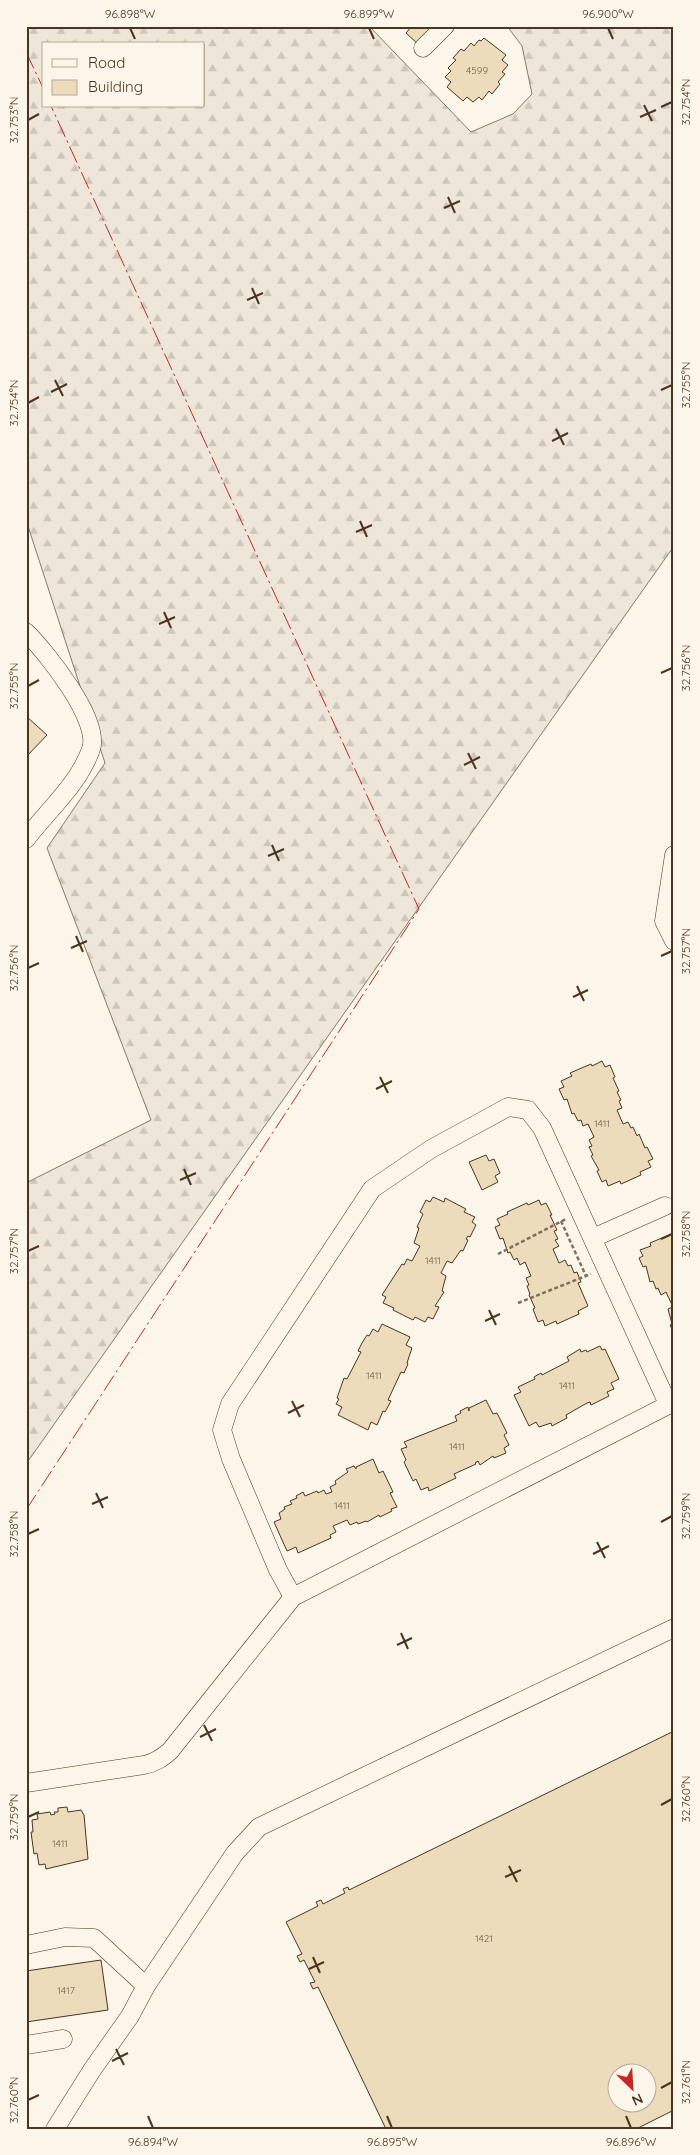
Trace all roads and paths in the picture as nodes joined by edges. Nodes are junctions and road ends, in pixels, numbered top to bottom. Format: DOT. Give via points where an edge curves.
graph roads {
  1 [pos="445,26"];
  2 [pos="423,48"];
  3 [pos="26,632"];
  4 [pos="26,840"];
  5 [pos="674,855"];
  6 [pos="674,941"];
  7 [pos="665,1206"];
  8 [pos="580,1211"];
  9 [pos="561,1221"];
  10 [pos="593,1238"];
  11 [pos="498,1254"];
  12 [pos="606,1268"];
  13 [pos="586,1276"];
  14 [pos="518,1303"];
  15 [pos="671,1403"];
  16 [pos="293,1597"];
  17 [pos="674,1628"];
  18 [pos="26,1783"];
  19 [pos="26,1945"];
  20 [pos="146,1986"];
  21 [pos="63,2039"];
  22 [pos="26,2045"];
  23 [pos="55,2129"];
  1 -- 2 [label="lane"];
  3 -- 4 [label="lane" via="41,646 66,680 88,721 92,748 74,782"];
  5 -- 6 [label="lane" via="664,920"];
  7 -- 10 [label="lane"];
  8 -- 9 [label="path"];
  8 -- 10 [label="lane"];
  8 -- 16 [label="lane" via="542,1128 528,1110 508,1107 431,1149 372,1189 230,1404 222,1430 278,1570"];
  9 -- 11 [label="path"];
  9 -- 13 [label="path"];
  10 -- 12 [label="lane"];
  12 -- 13 [label="path"];
  12 -- 15 [label="lane"];
  13 -- 14 [label="path"];
  15 -- 16 [label="lane"];
  16 -- 18 [label="lane" via="162,1758 144,1765"];
  17 -- 20 [label="lane" via="259,1827 235,1853"];
  19 -- 20 [label="lane" via="65,1937 94,1938"];
  20 -- 23 [label="lane" via="130,2016"];
  21 -- 22 [label="lane"];
}
